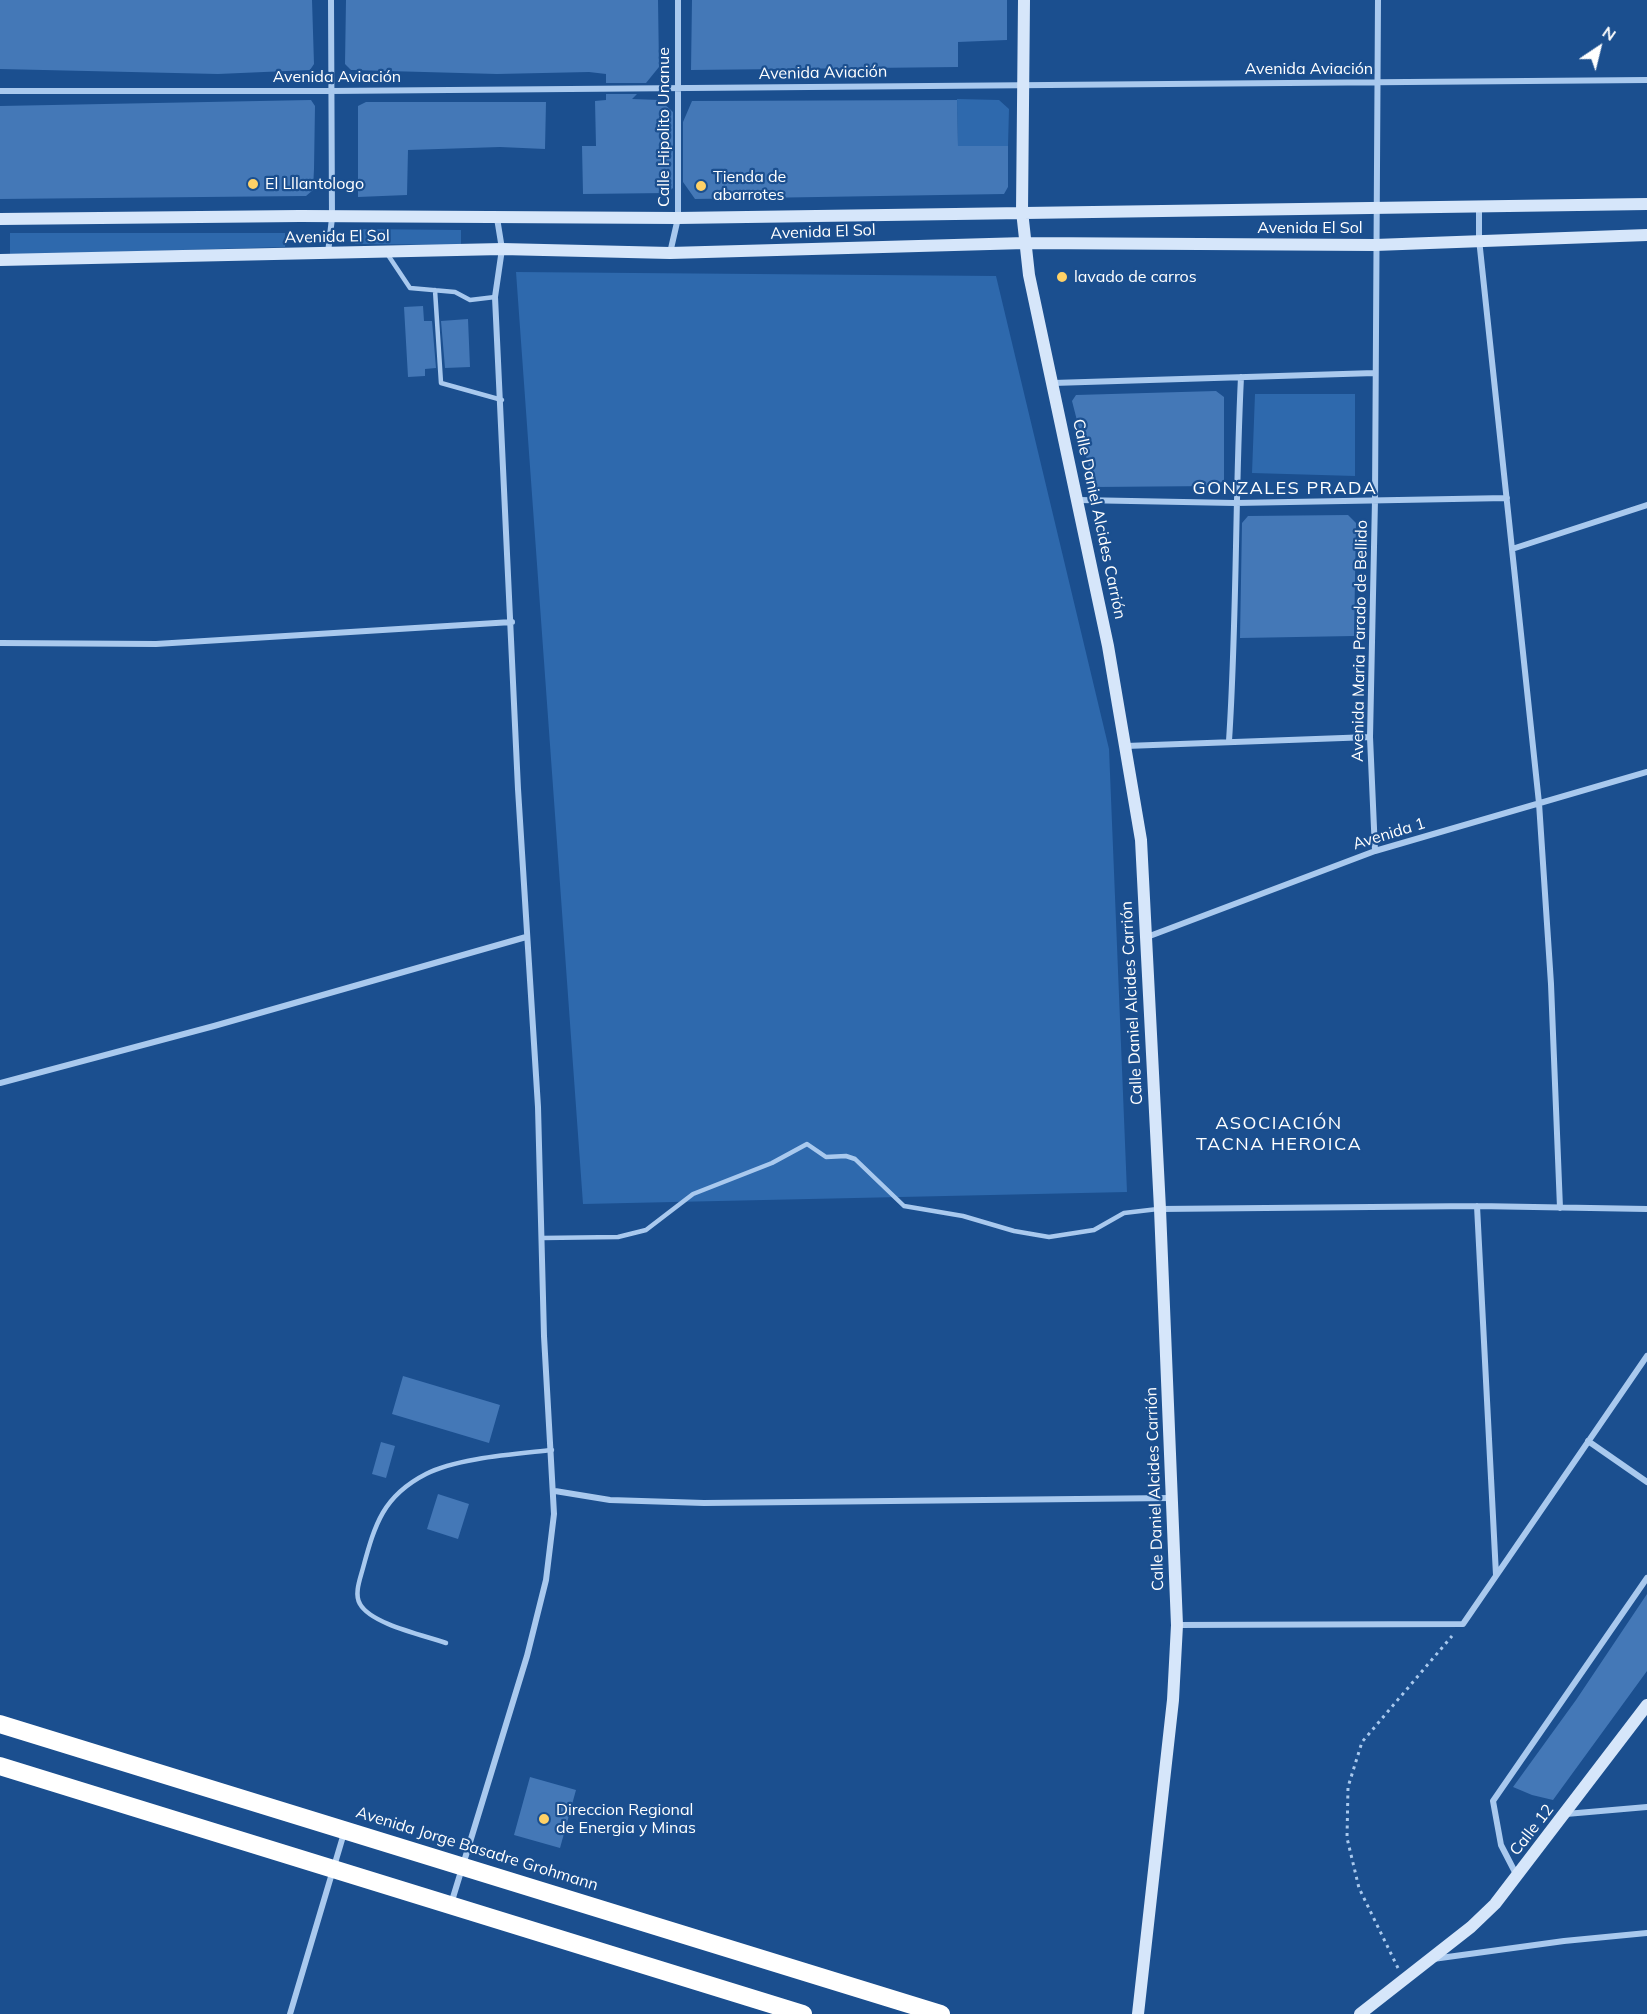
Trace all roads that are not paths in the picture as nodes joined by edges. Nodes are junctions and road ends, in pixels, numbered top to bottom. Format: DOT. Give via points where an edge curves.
graph roads {
  1 [pos="331,0"];
  2 [pos="678,0"];
  3 [pos="1024,0"];
  4 [pos="1378,0"];
  5 [pos="1647,80"];
  6 [pos="1379,82"];
  7 [pos="1023,85"];
  8 [pos="679,88"];
  9 [pos="0,91"];
  10 [pos="330,91"];
  11 [pos="1647,204"];
  12 [pos="1377,208"];
  13 [pos="1479,208"];
  14 [pos="1022,211"];
  15 [pos="332,218"];
  16 [pos="497,218"];
  17 [pos="678,218"];
  18 [pos="0,219"];
  19 [pos="1647,235"];
  20 [pos="1479,239"];
  21 [pos="1025,243"];
  22 [pos="1375,245"];
  23 [pos="502,249"];
  24 [pos="387,252"];
  25 [pos="670,252"];
  26 [pos="328,253"];
  27 [pos="0,260"];
  28 [pos="435,290"];
  29 [pos="495,297"];
  30 [pos="1375,373"];
  31 [pos="1241,377"];
  32 [pos="1053,383"];
  33 [pos="501,400"];
  34 [pos="1507,498"];
  35 [pos="1079,500"];
  36 [pos="1375,500"];
  37 [pos="1235,503"];
  38 [pos="1647,505"];
  39 [pos="1512,549"];
  40 [pos="513,622"];
  41 [pos="0,643"];
  42 [pos="1370,736"];
  43 [pos="1228,741"];
  44 [pos="1126,746"];
  45 [pos="1647,772"];
  46 [pos="1539,803"];
  47 [pos="1374,851"];
  48 [pos="526,937"];
  49 [pos="1144,938"];
  50 [pos="0,1083"];
  51 [pos="1477,1206"];
  52 [pos="1560,1208"];
  53 [pos="1160,1209"];
  54 [pos="1647,1209"];
  55 [pos="542,1238"];
  56 [pos="1647,1356"];
  57 [pos="1588,1441"];
  58 [pos="552,1450"];
  59 [pos="1647,1482"];
  60 [pos="555,1491"];
  61 [pos="1171,1498"];
  62 [pos="1496,1575"];
  63 [pos="1647,1578"];
  64 [pos="1177,1625"];
  65 [pos="446,1643"];
  66 [pos="1647,1705"];
  67 [pos="0,1724"];
  68 [pos="0,1766"];
  69 [pos="1647,1807"];
  70 [pos="1566,1814"];
  71 [pos="345,1829"];
  72 [pos="462,1865"];
  73 [pos="333,1868"];
  74 [pos="1517,1876"];
  75 [pos="450,1904"];
  76 [pos="1647,1934"];
  77 [pos="1428,1960"];
  78 [pos="901,2008"];
  79 [pos="290,2014"];
  80 [pos="803,2014"];
  81 [pos="941,2014"];
  82 [pos="1137,2014"];
  83 [pos="1360,2014"];
  1 -- 10 [label="street"];
  2 -- 8 [label="street, Calle Hipolito Unanue"];
  3 -- 7 [label="main road, Calle Daniel Alcides Carrión"];
  4 -- 6 [label="street, Avenida Maria Parado de Bellido"];
  5 -- 6 [label="street, Avenida Aviación"];
  6 -- 7 [label="street, Avenida Aviación"];
  6 -- 12 [label="street, Avenida Maria Parado de Bellido"];
  7 -- 8 [label="street, Avenida Aviación"];
  7 -- 14 [label="main road, Calle Daniel Alcides Carrión"];
  8 -- 10 [label="street, Avenida Aviación"];
  8 -- 17 [label="street, Calle Hipolito Unanue"];
  9 -- 10 [label="street, Avenida Aviación"];
  10 -- 15 [label="street"];
  11 -- 13 [label="main road, Avenida El Sol"];
  12 -- 13 [label="main road, Avenida El Sol"];
  12 -- 14 [label="main road, Avenida El Sol"];
  12 -- 22 [label="street, Avenida Maria Parado de Bellido"];
  13 -- 20 [label="street"];
  14 -- 17 [label="main road, Avenida El Sol"];
  14 -- 21 [label="main road, Calle Daniel Alcides Carrión"];
  15 -- 16 [label="main road, Avenida El Sol"];
  15 -- 18 [label="main road, Avenida El Sol"];
  15 -- 26 [label="street"];
  16 -- 17 [label="main road, Avenida El Sol"];
  16 -- 23 [label="street"];
  17 -- 25 [label="street, Calle Hipolito Unanue"];
  19 -- 20 [label="main road, Avenida El Sol"];
  20 -- 22 [label="main road, Avenida El Sol"];
  20 -- 34 [label="street"];
  21 -- 22 [label="main road, Avenida El Sol"];
  21 -- 25 [label="main road, Avenida El Sol"];
  21 -- 32 [label="main road, Calle Daniel Alcides Carrión"];
  22 -- 30 [label="street, Avenida Maria Parado de Bellido"];
  23 -- 24 [label="main road, Avenida El Sol"];
  23 -- 25 [label="main road, Avenida El Sol"];
  23 -- 29 [label="street"];
  24 -- 26 [label="main road, Avenida El Sol"];
  24 -- 28 [label="lane" via="410,288"];
  26 -- 27 [label="main road, Avenida El Sol"];
  28 -- 29 [label="lane" via="455,292 470,300"];
  28 -- 33 [label="lane" via="441,383"];
  29 -- 33 [label="street"];
  30 -- 31 [label="street"];
  30 -- 36 [label="street, Avenida Maria Parado de Bellido"];
  31 -- 32 [label="street"];
  31 -- 37 [label="street"];
  32 -- 35 [label="main road, Calle Daniel Alcides Carrión"];
  33 -- 40 [label="street"];
  34 -- 36 [label="street"];
  34 -- 39 [label="street"];
  35 -- 37 [label="street"];
  35 -- 44 [label="main road, Calle Daniel Alcides Carrión"];
  36 -- 37 [label="street"];
  36 -- 42 [label="street, Avenida Maria Parado de Bellido"];
  37 -- 43 [label="street" via="1235,650"];
  38 -- 39 [label="street"];
  39 -- 46 [label="street"];
  40 -- 41 [label="street" via="156,644"];
  40 -- 48 [label="street"];
  42 -- 43 [label="street"];
  42 -- 47 [label="street, Avenida Maria Parado de Bellido"];
  43 -- 44 [label="street"];
  44 -- 49 [label="main road, Calle Daniel Alcides Carrión" via="1141,840"];
  45 -- 46 [label="street, Avenida 1"];
  46 -- 47 [label="street, Avenida 1"];
  46 -- 52 [label="street"];
  47 -- 49 [label="street, Avenida 1"];
  48 -- 50 [label="street"];
  48 -- 55 [label="street" via="535,1035"];
  49 -- 53 [label="main road, Calle Daniel Alcides Carrión"];
  51 -- 52 [label="street"];
  51 -- 53 [label="street"];
  51 -- 62 [label="street"];
  52 -- 54 [label="street"];
  53 -- 55 [label="lane" via="1124,1213 1094,1230 1049,1237 1014,1231 963,1216 904,1206 855,1159 826,1157 807,1144 772,1163 693,1194 646,1230 618,1237"];
  53 -- 61 [label="main road, Calle Daniel Alcides Carrión"];
  55 -- 58 [label="street"];
  56 -- 57 [label="street"];
  57 -- 59 [label="street"];
  57 -- 62 [label="street"];
  58 -- 60 [label="street"];
  58 -- 65 [label="lane" via="428,1472 401,1488 374,1528 358,1590 359,1603 372,1618"];
  60 -- 61 [label="street" via="610,1500 704,1503"];
  60 -- 72 [label="street" via="552,1546 527,1656"];
  61 -- 64 [label="main road, Calle Daniel Alcides Carrión"];
  62 -- 64 [label="street" via="1463,1624"];
  63 -- 74 [label="street" via="1493,1801 1501,1845"];
  64 -- 82 [label="main road, Calle Daniel Alcides Carrión" via="1173,1700"];
  66 -- 70 [label="main road, Calle 12"];
  67 -- 71 [label="highway, Avenida Jorge Basadre Grohmann"];
  68 -- 73 [label="highway"];
  69 -- 70 [label="street"];
  70 -- 74 [label="main road, Calle 12"];
  71 -- 72 [label="highway, Avenida Jorge Basadre Grohmann"];
  71 -- 73 [label="street"];
  72 -- 75 [label="street"];
  72 -- 78 [label="highway, Avenida Jorge Basadre Grohmann"];
  73 -- 75 [label="highway"];
  73 -- 79 [label="street"];
  74 -- 77 [label="main road, Calle 12" via="1471,1927"];
  75 -- 80 [label="highway"];
  76 -- 77 [label="street"];
  77 -- 83 [label="main road, Calle 12"];
  78 -- 81 [label="highway, Avenida Jorge Basadre Grohmann"];
}
